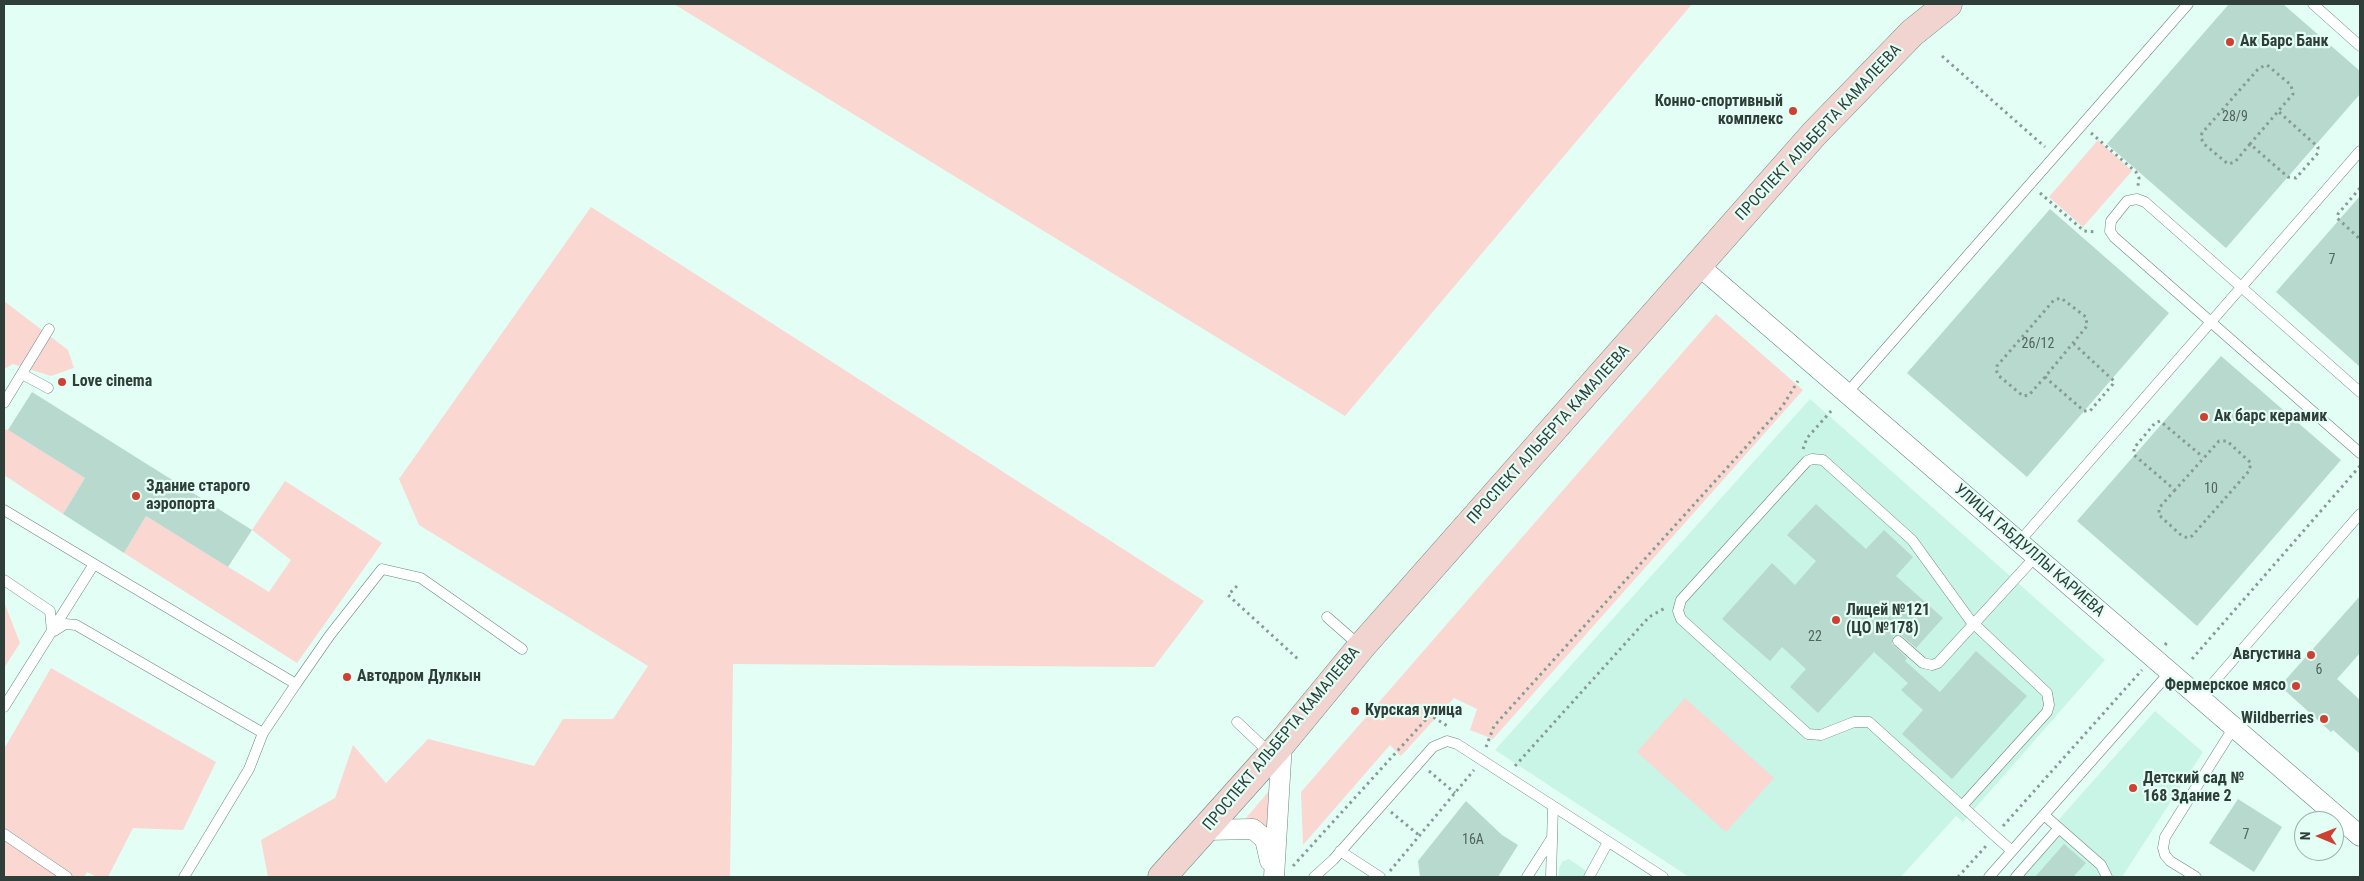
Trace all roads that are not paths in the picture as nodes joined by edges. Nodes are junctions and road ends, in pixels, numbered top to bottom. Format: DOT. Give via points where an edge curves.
graph roads {
  1 [pos="1948,4"];
  2 [pos="2188,4"];
  3 [pos="2313,4"];
  4 [pos="2360,46"];
  5 [pos="2360,151"];
  6 [pos="1698,265"];
  7 [pos="2241,287"];
  8 [pos="2211,322"];
  9 [pos="49,329"];
  10 [pos="22,374"];
  11 [pos="48,388"];
  12 [pos="2360,392"];
  13 [pos="1847,394"];
  14 [pos="4,404"];
  15 [pos="2360,453"];
  16 [pos="4,510"];
  17 [pos="2360,514"];
  18 [pos="2019,542"];
  19 [pos="2036,556"];
  20 [pos="94,564"];
  21 [pos="4,580"];
  22 [pos="1327,616"];
  23 [pos="1975,625"];
  24 [pos="52,632"];
  25 [pos="1898,640"];
  26 [pos="1361,647"];
  27 [pos="522,649"];
  28 [pos="2170,672"];
  29 [pos="296,684"];
  30 [pos="2200,698"];
  31 [pos="4,707"];
  32 [pos="1238,722"];
  33 [pos="2234,727"];
  34 [pos="263,733"];
  35 [pos="1276,748"];
  36 [pos="1553,806"];
  37 [pos="1962,806"];
  38 [pos="2044,815"];
  39 [pos="2060,828"];
  40 [pos="1206,830"];
  41 [pos="4,834"];
  42 [pos="2360,835"];
  43 [pos="1552,838"];
  44 [pos="1608,842"];
  45 [pos="2012,851"];
  46 [pos="1340,852"];
  47 [pos="68,877"];
  48 [pos="184,877"];
  49 [pos="1162,877"];
  50 [pos="1273,877"];
  51 [pos="1314,877"];
  52 [pos="1380,877"];
  53 [pos="1527,877"];
  54 [pos="1551,877"];
  55 [pos="1590,877"];
  56 [pos="1663,877"];
  57 [pos="1989,877"];
  58 [pos="2016,877"];
  59 [pos="2106,877"];
  60 [pos="2196,877"];
  1 -- 6 [label="main road, ПРОСПЕКТ АЛЬБЕРТА КАМАЛЕЕВА" via="1912,33 1814,134"];
  2 -- 13 [label="lane"];
  3 -- 4 [label="lane"];
  5 -- 7 [label="lane"];
  6 -- 13 [label="street, УЛИЦА ГАБДУЛЛЫ КАРИЕВА"];
  6 -- 26 [label="main road, ПРОСПЕКТ АЛЬБЕРТА КАМАЛЕЕВА"];
  7 -- 8 [label="lane"];
  7 -- 8 [label="lane" via="2144,202 2137,199 2128,201 2111,220 2110,231 2114,237"];
  7 -- 12 [label="lane"];
  8 -- 15 [label="lane"];
  8 -- 18 [label="lane"];
  9 -- 10 [label="lane"];
  10 -- 11 [label="lane"];
  10 -- 14 [label="lane"];
  13 -- 18 [label="street, УЛИЦА ГАБДУЛЛЫ КАРИЕВА"];
  16 -- 20 [label="lane"];
  17 -- 30 [label="lane"];
  18 -- 19 [label="street, УЛИЦА ГАБДУЛЛЫ КАРИЕВА"];
  19 -- 23 [label="lane"];
  19 -- 28 [label="street, УЛИЦА ГАБДУЛЛЫ КАРИЕВА"];
  20 -- 24 [label="lane"];
  20 -- 29 [label="lane"];
  21 -- 24 [label="lane" via="50,611"];
  22 -- 26 [label="lane"];
  23 -- 25 [label="lane" via="1942,660 1932,665 1923,663"];
  23 -- 37 [label="lane" via="2043,687 2049,706"];
  23 -- 37 [label="lane" via="1912,540 1823,460 1812,459 1802,465 1678,606 1681,619 1808,734 1821,735 1854,722 1869,722"];
  24 -- 31 [label="lane"];
  24 -- 34 [label="lane" via="64,624 76,625"];
  26 -- 35 [label="main road, ПРОСПЕКТ АЛЬБЕРТА КАМАЛЕЕВА"];
  27 -- 29 [label="lane" via="421,578 382,569"];
  28 -- 30 [label="street, УЛИЦА ГАБДУЛЛЫ КАРИЕВА"];
  28 -- 38 [label="lane"];
  29 -- 34 [label="lane"];
  30 -- 33 [label="street, УЛИЦА ГАБДУЛЛЫ КАРИЕВА"];
  32 -- 35 [label="lane"];
  33 -- 42 [label="street, УЛИЦА ГАБДУЛЛЫ КАРИЕВА"];
  33 -- 60 [label="lane" via="2165,837 2165,854"];
  34 -- 48 [label="lane" via="249,769"];
  35 -- 40 [label="main road, ПРОСПЕКТ АЛЬБЕРТА КАМАЛЕЕВА"];
  35 -- 50 [label="street"];
  36 -- 43 [label="lane"];
  36 -- 44 [label="lane"];
  36 -- 46 [label="lane" via="1457,744 1447,741 1438,743"];
  37 -- 45 [label="lane"];
  38 -- 39 [label="lane"];
  38 -- 45 [label="lane"];
  39 -- 58 [label="lane"];
  39 -- 59 [label="lane" via="2101,865"];
  40 -- 49 [label="main road, ПРОСПЕКТ АЛЬБЕРТА КАМАЛЕЕВА"];
  40 -- 50 [label="street" via="1253,829 1260,833 1269,850"];
  41 -- 47 [label="lane"];
  43 -- 53 [label="lane"];
  43 -- 54 [label="lane"];
  44 -- 55 [label="lane"];
  44 -- 56 [label="lane"];
  45 -- 57 [label="lane"];
  46 -- 51 [label="lane"];
  46 -- 52 [label="lane"];
}
